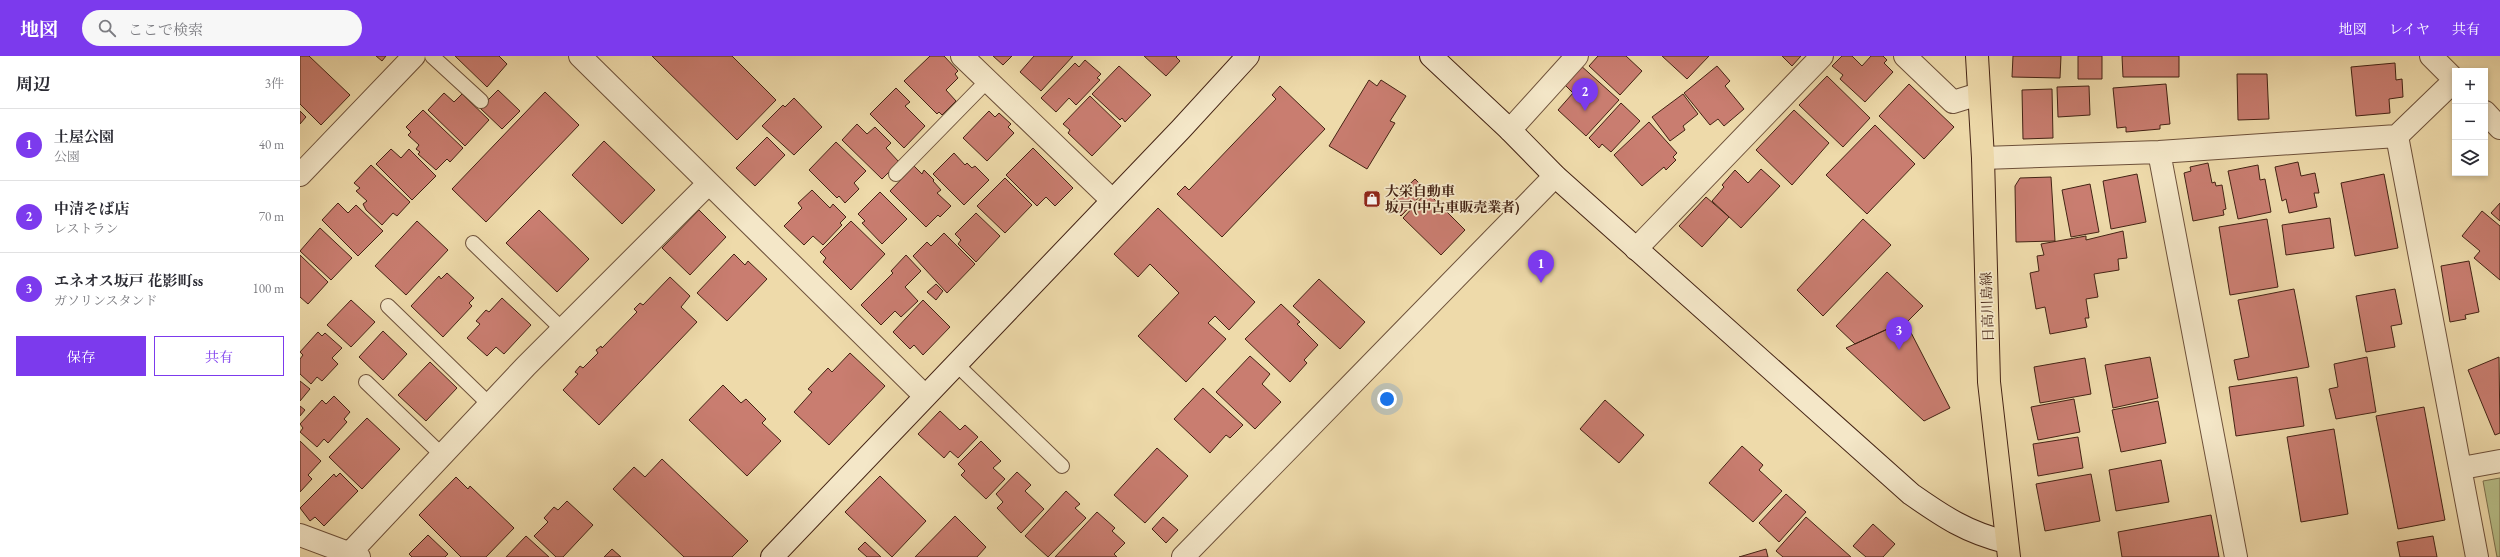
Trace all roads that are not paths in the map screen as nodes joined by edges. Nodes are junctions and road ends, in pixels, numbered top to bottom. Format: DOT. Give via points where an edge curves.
graph roads {
  1 [pos="414,56"];
  2 [pos="432,56"];
  3 [pos="580,56"];
  4 [pos="962,56"];
  5 [pos="1248,56"];
  6 [pos="1431,56"];
  7 [pos="1577,56"];
  8 [pos="1822,56"];
  9 [pos="1905,56"];
  10 [pos="1977,56"];
  11 [pos="2431,56"];
  12 [pos="2452,77"];
  13 [pos="987,82"];
  14 [pos="2452,83"];
  15 [pos="1979,94"];
  16 [pos="481,101"];
  17 [pos="2488,115"];
  18 [pos="2500,128"];
  19 [pos="1510,130"];
  20 [pos="2396,136"];
  21 [pos="2159,152"];
  22 [pos="1983,158"];
  23 [pos="896,174"];
  24 [pos="300,176"];
  25 [pos="1555,176"];
  26 [pos="708,184"];
  27 [pos="1112,200"];
  28 [pos="473,243"];
  29 [pos="1636,249"];
  30 [pos="388,306"];
  31 [pos="563,330"];
  32 [pos="956,364"];
  33 [pos="366,382"];
  34 [pos="925,396"];
  35 [pos="490,405"];
  36 [pos="442,455"];
  37 [pos="2500,461"];
  38 [pos="1062,466"];
  39 [pos="2462,468"];
  40 [pos="300,535"];
  41 [pos="2007,549"];
  42 [pos="355,555"];
  43 [pos="772,557"];
  44 [pos="1183,557"];
  45 [pos="2236,557"];
  46 [pos="2477,557"];
  1 -- 24 [label="street"];
  2 -- 16 [label="lane"];
  3 -- 26 [label="street"];
  4 -- 13 [label="street"];
  5 -- 27 [label="street"];
  6 -- 19 [label="street"];
  7 -- 19 [label="street"];
  8 -- 29 [label="street"];
  9 -- 15 [label="street" via="1953,102"];
  10 -- 15 [label="main road, 日高川島線"];
  11 -- 12 [label="street"];
  13 -- 23 [label="lane"];
  13 -- 27 [label="street"];
  14 -- 20 [label="street"];
  15 -- 22 [label="main road, 日高川島線"];
  17 -- 18 [label="street"];
  19 -- 25 [label="street"];
  20 -- 21 [label="street"];
  20 -- 39 [label="street"];
  21 -- 22 [label="street"];
  21 -- 45 [label="street"];
  22 -- 41 [label="main road, 日高川島線" via="1989,382"];
  25 -- 29 [label="street"];
  25 -- 44 [label="street"];
  26 -- 31 [label="street"];
  26 -- 34 [label="street"];
  27 -- 32 [label="street"];
  28 -- 31 [label="lane"];
  29 -- 41 [label="street" via="1911,494 1946,519"];
  30 -- 35 [label="lane"];
  31 -- 35 [label="street"];
  32 -- 34 [label="street"];
  32 -- 38 [label="lane"];
  33 -- 36 [label="lane"];
  34 -- 43 [label="street"];
  35 -- 36 [label="street"];
  36 -- 42 [label="street"];
  37 -- 39 [label="street"];
  39 -- 46 [label="street"];
  40 -- 42 [label="street"];
}
